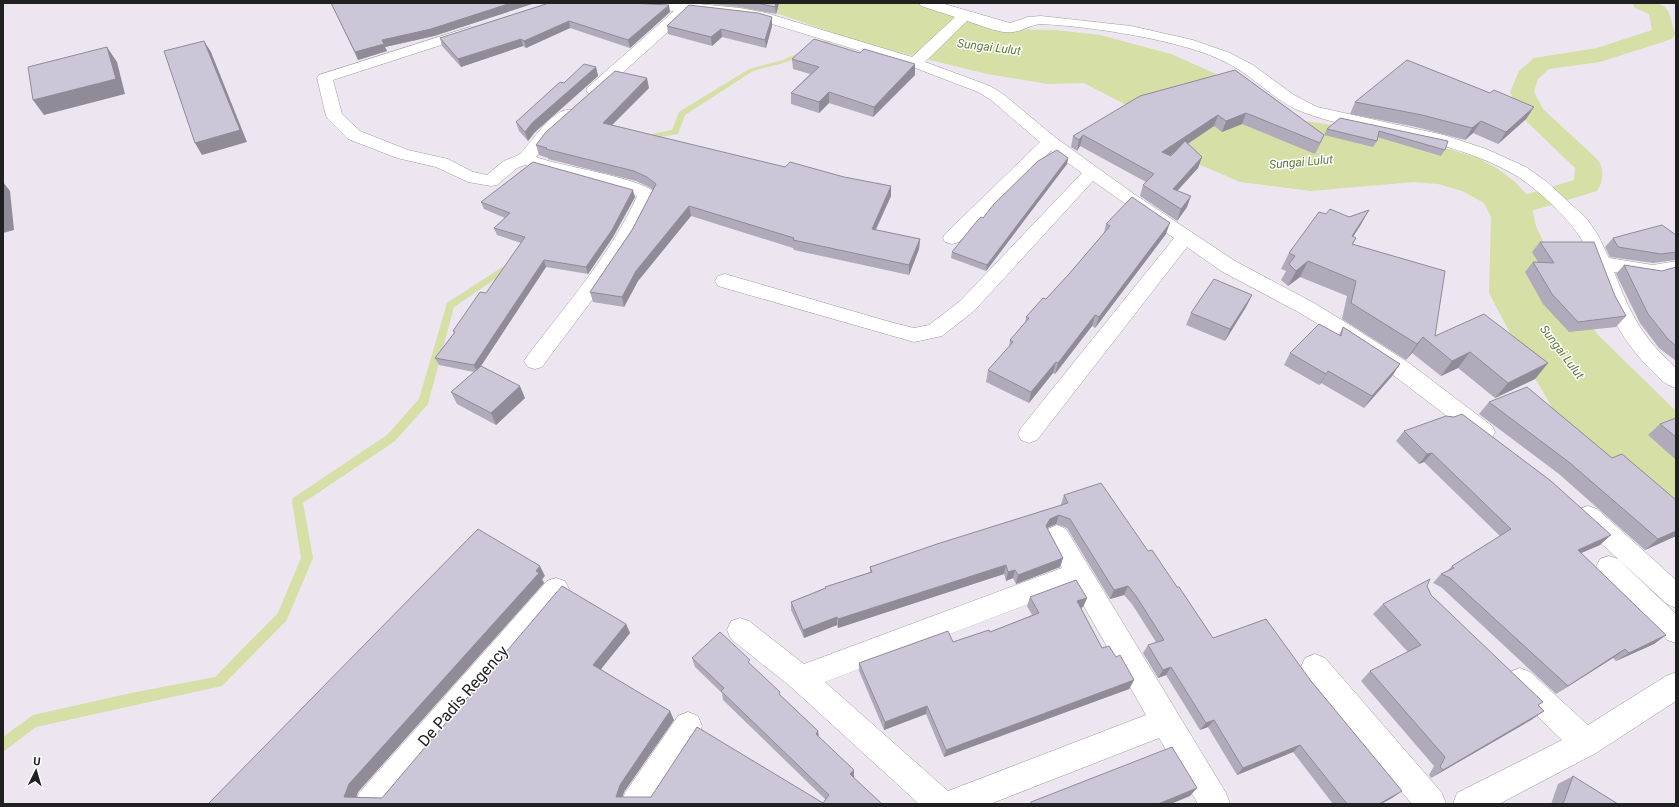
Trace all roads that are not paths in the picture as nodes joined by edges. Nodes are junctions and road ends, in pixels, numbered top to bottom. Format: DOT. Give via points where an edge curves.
graph roads {
  1 [pos="593,3"];
  2 [pos="926,3"];
  3 [pos="687,7"];
  4 [pos="965,16"];
  5 [pos="488,25"];
  6 [pos="917,62"];
  7 [pos="1050,142"];
  8 [pos="526,158"];
  9 [pos="1092,172"];
  10 [pos="1185,236"];
  11 [pos="952,238"];
  12 [pos="1600,263"];
  13 [pos="1676,267"];
  14 [pos="725,281"];
  15 [pos="535,360"];
  16 [pos="1676,380"];
  17 [pos="1029,434"];
  18 [pos="1501,445"];
  19 [pos="1574,503"];
  20 [pos="1057,536"];
  21 [pos="1609,567"];
  22 [pos="1078,574"];
  23 [pos="556,589"];
  24 [pos="1676,596"];
  25 [pos="740,630"];
  26 [pos="1676,631"];
  27 [pos="1500,662"];
  28 [pos="1315,667"];
  29 [pos="801,678"];
  30 [pos="1676,684"];
  31 [pos="1165,722"];
  32 [pos="688,726"];
  33 [pos="1586,743"];
  34 [pos="370,804"];
  35 [pos="636,804"];
  36 [pos="941,804"];
  37 [pos="952,804"];
  38 [pos="1215,804"];
  39 [pos="1431,804"];
  40 [pos="1468,804"];
  1 -- 3 [label="street"];
  2 -- 4 [label="street"];
  3 -- 6 [label="street" via="755,14"];
  3 -- 8 [label="street" via="542,137"];
  4 -- 6 [label="street"];
  4 -- 12 [label="street" via="1013,28 1034,20 1089,25 1191,44 1226,56 1245,66 1287,99 1311,110 1453,143 1510,166 1529,177 1580,222 1595,245"];
  5 -- 8 [label="street" via="325,78 334,116 354,135 403,154 442,163 468,177 491,181 511,164"];
  6 -- 7 [label="street" via="984,89"];
  7 -- 9 [label="street"];
  7 -- 11 [label="street"];
  8 -- 15 [label="street" via="647,194 639,213 604,268"];
  9 -- 10 [label="street"];
  9 -- 14 [label="street" via="967,306 935,331 914,334 890,329"];
  10 -- 17 [label="street"];
  10 -- 18 [label="street" via="1228,266 1338,327 1401,370"];
  12 -- 13 [label="street" via="1653,272"];
  12 -- 16 [label="street" via="1623,318 1636,339"];
  19 -- 24 [label="street"];
  20 -- 22 [label="street"];
  21 -- 26 [label="street"];
  22 -- 29 [label="street"];
  22 -- 31 [label="street"];
  23 -- 34 [label="street, De Padis Regency"];
  25 -- 29 [label="street"];
  27 -- 33 [label="street"];
  28 -- 39 [label="street"];
  29 -- 36 [label="street"];
  30 -- 33 [label="street"];
  31 -- 37 [label="street"];
  31 -- 38 [label="street"];
  32 -- 35 [label="street"];
  33 -- 40 [label="street"];
}
